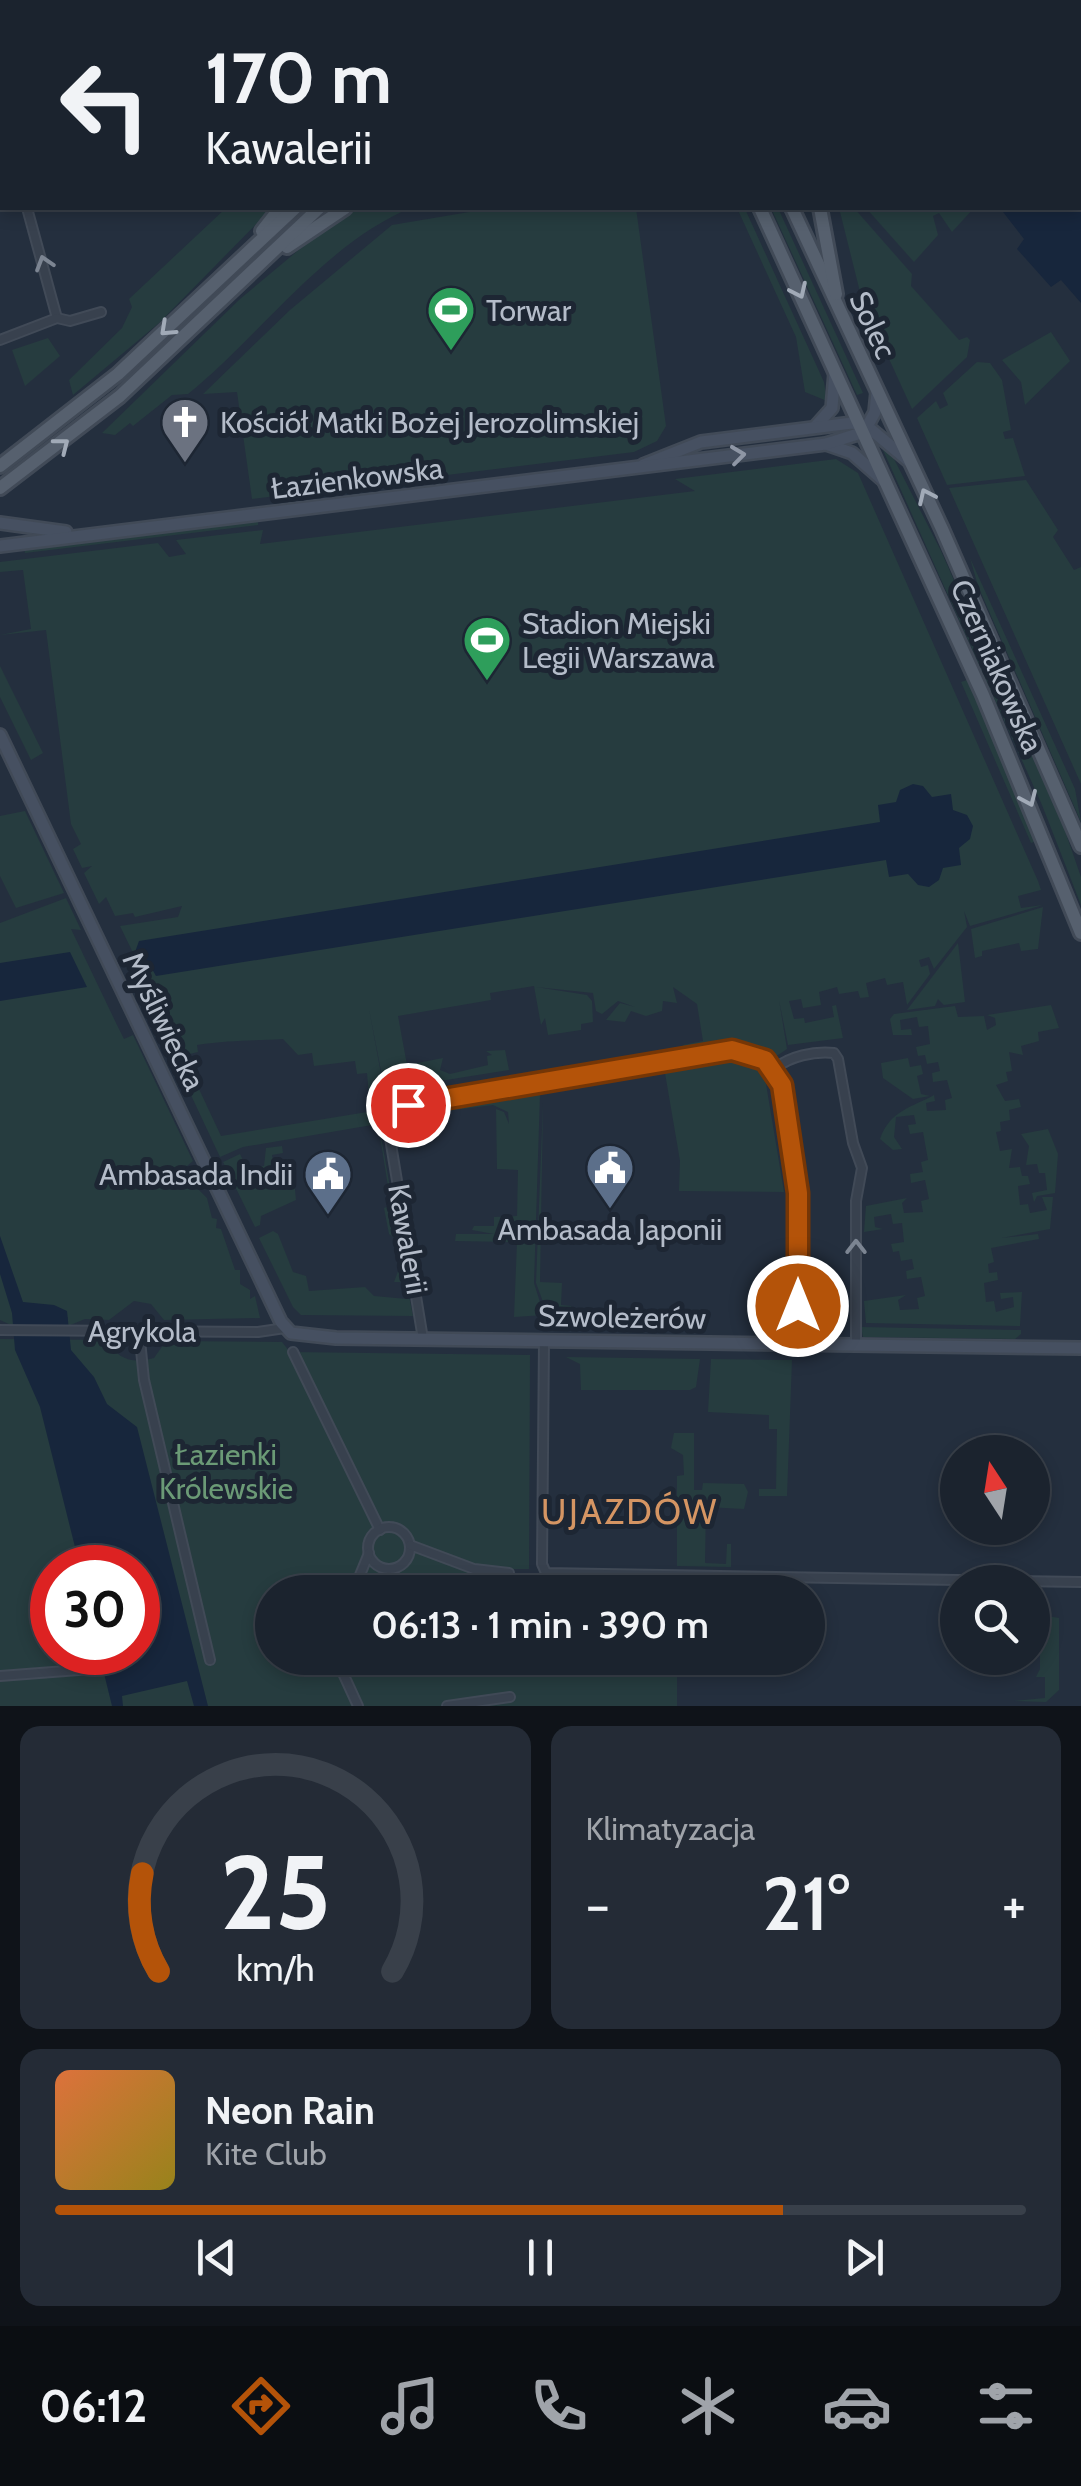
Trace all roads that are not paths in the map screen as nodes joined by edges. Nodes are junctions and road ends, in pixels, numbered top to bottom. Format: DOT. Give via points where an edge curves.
graph roads {
  1 [pos="28,210"];
  2 [pos="278,210"];
  3 [pos="293,210"];
  4 [pos="316,210"];
  5 [pos="341,210"];
  6 [pos="760,210"];
  7 [pos="793,210"];
  8 [pos="820,210"];
  9 [pos="236,264"];
  10 [pos="241,282"];
  11 [pos="839,311"];
  12 [pos="101,312"];
  13 [pos="57,318"];
  14 [pos="0,340"];
  15 [pos="835,368"];
  16 [pos="877,392"];
  17 [pos="815,428"];
  18 [pos="864,428"];
  19 [pos="826,444"];
  20 [pos="911,463"];
  21 [pos="0,466"];
  22 [pos="639,467"];
  23 [pos="889,486"];
  24 [pos="0,488"];
  25 [pos="0,523"];
  26 [pos="80,534"];
  27 [pos="0,546"];
  28 [pos="0,735"];
  29 [pos="1081,846"];
  30 [pos="1081,933"];
  31 [pos="774,1069"];
  32 [pos="284,1328"];
  33 [pos="0,1330"];
  34 [pos="139,1330"];
  35 [pos="423,1339"];
  36 [pos="544,1341"];
  37 [pos="799,1344"];
  38 [pos="856,1345"];
  39 [pos="1081,1348"];
  40 [pos="294,1352"];
  41 [pos="380,1530"];
  42 [pos="410,1545"];
  43 [pos="369,1553"];
  44 [pos="509,1573"];
  45 [pos="360,1575"];
  46 [pos="1081,1582"];
  47 [pos="210,1660"];
  48 [pos="30,1674"];
  49 [pos="344,1675"];
  50 [pos="0,1676"];
  51 [pos="510,1696"];
  52 [pos="358,1706"];
  53 [pos="447,1706"];
  13 -- 1 [label="street, one-way"];
  2 -- 9 [label="main road"];
  3 -- 9 [label="main road"];
  4 -- 10 [label="main road"];
  5 -- 10 [label="main road"];
  6 -- 15 [label="main road, Solec, one-way"];
  7 -- 11 [label="main road, Solec"];
  8 -- 11 [label="main road"];
  9 -- 21 [label="main road, one-way" via="98,392"];
  24 -- 10 [label="main road, one-way" via="97,416"];
  11 -- 16 [label="main road, Solec"];
  12 -- 13 [label="street"];
  13 -- 14 [label="street"];
  15 -- 17 [label="street" via="833,404"];
  15 -- 18 [label="main road, Solec"];
  16 -- 18 [label="street"];
  16 -- 20 [label="main road, Solec"];
  17 -- 18 [label="street, Łazienkowska"];
  17 -- 22 [label="street, Łazienkowska" via="690,444"];
  18 -- 19 [label="street, Łazienkowska"];
  18 -- 20 [label="street"];
  18 -- 23 [label="main road, Czerniakowska"];
  22 -- 19 [label="street, Łazienkowska, one-way"];
  19 -- 23 [label="street" via="852,452"];
  29 -- 20 [label="main road, Czerniakowska, one-way"];
  22 -- 26 [label="street, Łazienkowska"];
  23 -- 30 [label="main road, Czerniakowska, one-way"];
  25 -- 26 [label="street, Łazienkowska"];
  26 -- 27 [label="street, Łazienkowska"];
  28 -- 32 [label="street, Myśliwiecka"];
  31 -- 35 [label="street, Kawalerii" via="754,1053 732,1050 405,1106 390,1120"];
  31 -- 37 [label="street" via="797,1184"];
  38 -- 31 [label="street, one-way" via="862,1168 838,1059 826,1052"];
  32 -- 34 [label="street, Agrykola"];
  32 -- 35 [label="street, Szwoleżerów" via="302,1337"];
  33 -- 34 [label="street, Agrykola"];
  34 -- 47 [label="street" via="144,1380"];
  35 -- 36 [label="street, Szwoleżerów"];
  36 -- 37 [label="street, Szwoleżerów"];
  36 -- 46 [label="street" via="546,1573"];
  37 -- 38 [label="street, Szwoleżerów"];
  38 -- 39 [label="street, Szwoleżerów"];
  40 -- 41 [label="street"];
  41 -- 42 [label="street" via="399,1530"];
  41 -- 43 [label="street"];
  42 -- 43 [label="street" via="406,1561 392,1569 378,1566"];
  42 -- 44 [label="street"];
  43 -- 45 [label="street"];
  48 -- 50 [label="street"];
  49 -- 52 [label="street"];
  51 -- 53 [label="street"];
}
